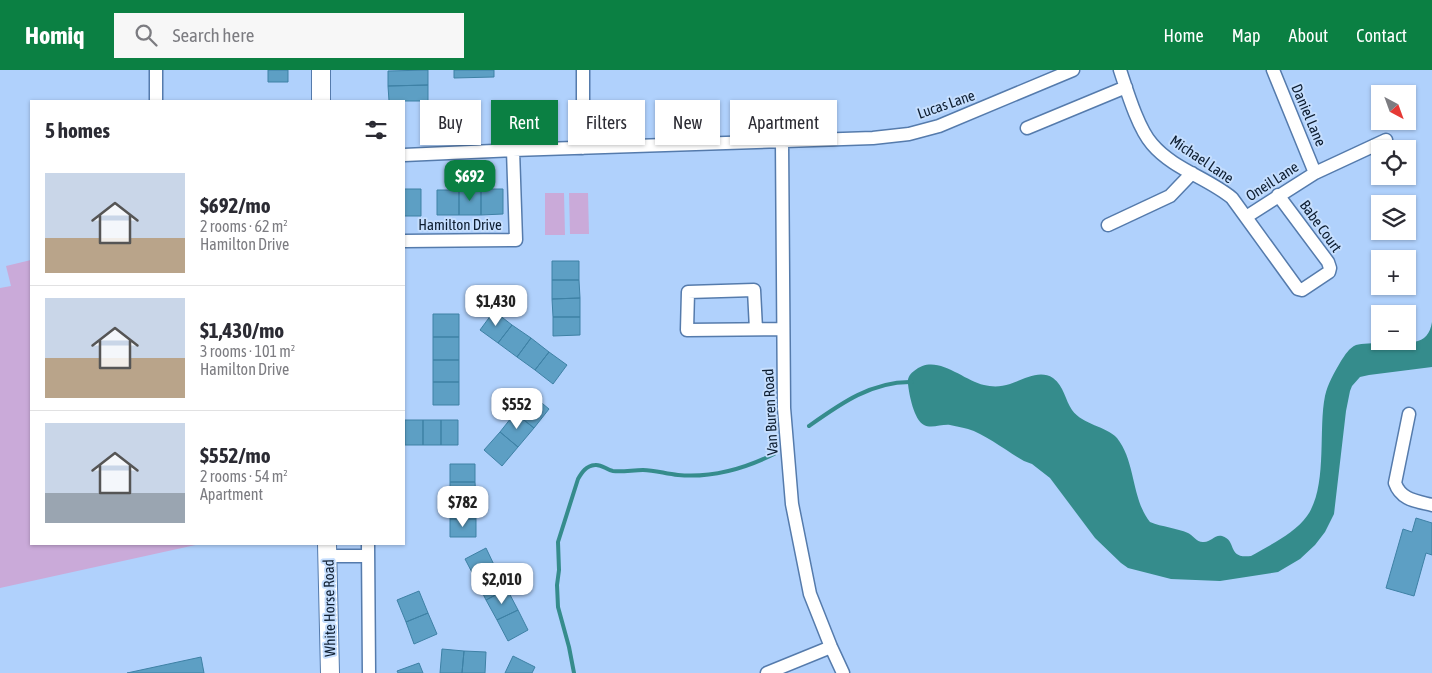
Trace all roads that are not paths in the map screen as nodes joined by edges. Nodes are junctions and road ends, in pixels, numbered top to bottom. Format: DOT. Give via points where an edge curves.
graph roads {
  1 [pos="156,70"];
  2 [pos="321,70"];
  3 [pos="583,70"];
  4 [pos="1074,70"];
  5 [pos="1120,70"];
  6 [pos="1272,70"];
  7 [pos="1060,73"];
  8 [pos="1126,88"];
  9 [pos="156,100"];
  10 [pos="322,100"];
  11 [pos="1027,128"];
  12 [pos="837,140"];
  13 [pos="730,144"];
  14 [pos="782,145"];
  15 [pos="1371,147"];
  16 [pos="583,148"];
  17 [pos="513,150"];
  18 [pos="405,155"];
  19 [pos="1315,173"];
  20 [pos="1192,174"];
  21 [pos="1278,195"];
  22 [pos="1246,217"];
  23 [pos="1108,225"];
  24 [pos="405,241"];
  25 [pos="784,328"];
  26 [pos="756,329"];
  27 [pos="1409,414"];
  28 [pos="1432,504"];
  29 [pos="327,550"];
  30 [pos="368,550"];
  31 [pos="830,647"];
  32 [pos="330,673"];
  33 [pos="369,673"];
  34 [pos="767,673"];
  35 [pos="843,673"];
  1 -- 9 [label="street"];
  2 -- 10 [label="main road"];
  3 -- 16 [label="street"];
  4 -- 7 [label="street, Lucas Lane"];
  5 -- 8 [label="street, Michael Lane"];
  6 -- 19 [label="street, Daniel Lane"];
  7 -- 12 [label="street, Lucas Lane" via="939,126 909,134"];
  8 -- 11 [label="street"];
  8 -- 20 [label="street, Michael Lane" via="1145,134 1153,145"];
  13 -- 16 [label="street, Lucas Lane"];
  14 -- 25 [label="street, Van Buren Road"];
  15 -- 19 [label="street, Oneil Lane"];
  16 -- 17 [label="street, Lucas Lane"];
  17 -- 18 [label="street, Lucas Lane"];
  17 -- 24 [label="street, Hamilton Drive" via="516,240"];
  19 -- 21 [label="street, Oneil Lane"];
  20 -- 22 [label="street, Michael Lane" via="1232,198"];
  20 -- 23 [label="street" via="1170,196"];
  21 -- 22 [label="street, Oneil Lane"];
  21 -- 22 [label="street, Babe Court" via="1328,262 1329,272 1317,281 1298,290"];
  25 -- 26 [label="street"];
  25 -- 31 [label="street, Van Buren Road" via="784,408 792,504 810,594"];
  26 -- 26 [label="street" via="687,330 688,292 754,290"];
  27 -- 28 [label="street" via="1395,482 1402,495"];
  29 -- 30 [label="street"];
  29 -- 32 [label="main road, White Horse Road"];
  30 -- 33 [label="street"];
  31 -- 34 [label="street"];
  31 -- 35 [label="street, Van Buren Road"];
}
